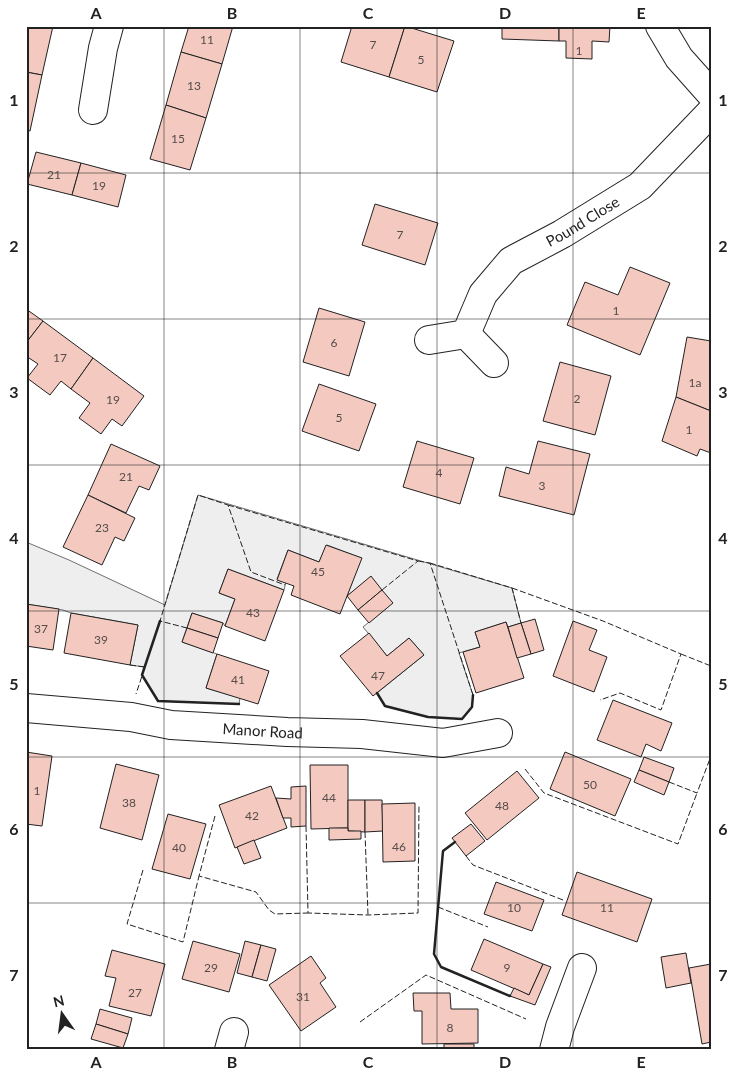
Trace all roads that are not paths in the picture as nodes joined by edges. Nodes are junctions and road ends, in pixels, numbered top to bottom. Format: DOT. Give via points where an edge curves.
graph roads {
  1 [pos="109,26"];
  2 [pos="660,26"];
  3 [pos="711,94"];
  4 [pos="93,110"];
  5 [pos="711,112"];
  6 [pos="466,334"];
  7 [pos="429,340"];
  8 [pos="494,364"];
  9 [pos="26,708"];
  10 [pos="498,733"];
  11 [pos="582,968"];
  12 [pos="554,1050"];
  1 -- 4 [label="street"];
  2 -- 3 [label="street" via="679,58"];
  5 -- 6 [label="street, Pound Close" via="640,186 511,261 483,294"];
  6 -- 7 [label="street"];
  6 -- 8 [label="street"];
  9 -- 10 [label="street, Manor Road" via="131,717 171,725 362,734 443,743"];
  11 -- 12 [label="street"];
}
